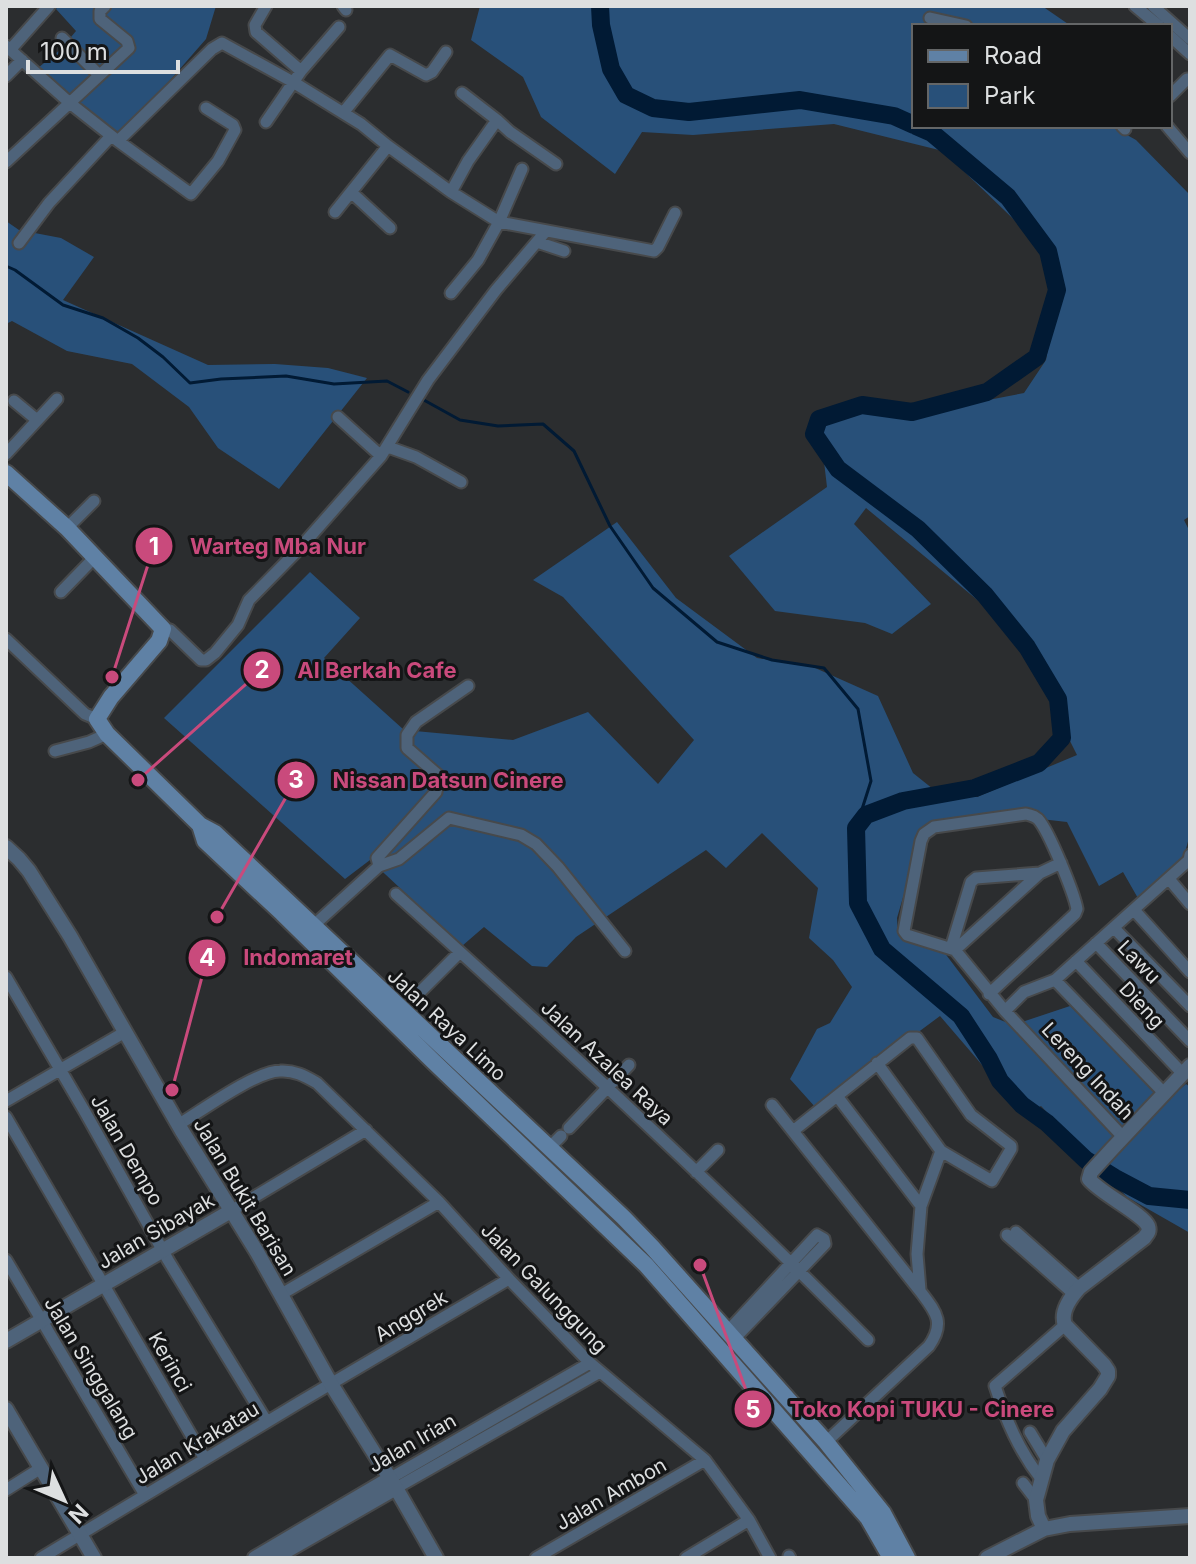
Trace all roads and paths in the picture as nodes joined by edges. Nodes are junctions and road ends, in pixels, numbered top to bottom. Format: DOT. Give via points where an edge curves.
graph roads {
  1 [pos="49,6"];
  2 [pos="105,6"];
  3 [pos="266,6"];
  4 [pos="1135,6"];
  5 [pos="1150,12"];
  6 [pos="930,18"];
  7 [pos="957,24"];
  8 [pos="1168,24"];
  9 [pos="339,27"];
  10 [pos="1172,27"];
  11 [pos="62,38"];
  12 [pos="1172,38"];
  13 [pos="1190,39"];
  14 [pos="8,48"];
  15 [pos="446,52"];
  16 [pos="1190,54"];
  17 [pos="22,60"];
  18 [pos="301,71"];
  19 [pos="99,75"];
  20 [pos="6,76"];
  21 [pos="1190,79"];
  22 [pos="293,82"];
  23 [pos="462,93"];
  24 [pos="1172,94"];
  25 [pos="71,104"];
  26 [pos="206,108"];
  27 [pos="343,113"];
  28 [pos="497,120"];
  29 [pos="266,122"];
  30 [pos="1169,128"];
  31 [pos="115,138"];
  32 [pos="388,146"];
  33 [pos="1190,153"];
  34 [pos="6,162"];
  35 [pos="556,164"];
  36 [pos="522,169"];
  37 [pos="351,192"];
  38 [pos="451,192"];
  39 [pos="335,212"];
  40 [pos="675,213"];
  41 [pos="499,222"];
  42 [pos="390,228"];
  43 [pos="546,231"];
  44 [pos="537,242"];
  45 [pos="19,243"];
  46 [pos="564,251"];
  47 [pos="451,293"];
  48 [pos="57,399"];
  49 [pos="14,401"];
  50 [pos="338,417"];
  51 [pos="37,420"];
  52 [pos="385,452"];
  53 [pos="6,454"];
  54 [pos="6,473"];
  55 [pos="461,482"];
  56 [pos="94,501"];
  57 [pos="67,528"];
  58 [pos="94,558"];
  59 [pos="61,592"];
  60 [pos="163,629"];
  61 [pos="6,639"];
  62 [pos="468,686"];
  63 [pos="97,719"];
  64 [pos="107,734"];
  65 [pos="55,751"];
  66 [pos="200,825"];
  67 [pos="6,847"];
  68 [pos="1190,859"];
  69 [pos="1061,863"];
  70 [pos="379,866"];
  71 [pos="1040,873"];
  72 [pos="1169,879"];
  73 [pos="396,894"];
  74 [pos="1190,904"];
  75 [pos="1134,910"];
  76 [pos="313,926"];
  77 [pos="1114,928"];
  78 [pos="1096,943"];
  79 [pos="953,949"];
  80 [pos="625,951"];
  81 [pos="330,952"];
  82 [pos="460,952"];
  83 [pos="1076,961"];
  84 [pos="1190,972"];
  85 [pos="6,977"];
  86 [pos="1055,980"];
  87 [pos="418,994"];
  88 [pos="989,994"];
  89 [pos="1190,1006"];
  90 [pos="1005,1011"];
  91 [pos="125,1032"];
  92 [pos="1190,1041"];
  93 [pos="877,1063"];
  94 [pos="629,1065"];
  95 [pos="61,1070"];
  96 [pos="1187,1070"];
  97 [pos="608,1087"];
  98 [pos="1165,1094"];
  99 [pos="837,1096"];
  100 [pos="6,1101"];
  101 [pos="772,1105"];
  102 [pos="6,1117"];
  103 [pos="178,1125"];
  104 [pos="366,1130"];
  105 [pos="793,1131"];
  106 [pos="560,1137"];
  107 [pos="1123,1137"];
  108 [pos="525,1138"];
  109 [pos="718,1150"];
  110 [pos="941,1151"];
  111 [pos="696,1172"];
  112 [pos="439,1202"];
  113 [pos="921,1206"];
  114 [pos="231,1211"];
  115 [pos="1011,1233"];
  116 [pos="163,1249"];
  117 [pos="6,1260"];
  118 [pos="795,1266"];
  119 [pos="509,1279"];
  120 [pos="103,1283"];
  121 [pos="920,1291"];
  122 [pos="1076,1291"];
  123 [pos="280,1295"];
  124 [pos="41,1321"];
  125 [pos="1065,1325"];
  126 [pos="731,1334"];
  127 [pos="868,1340"];
  128 [pos="6,1341"];
  129 [pos="590,1363"];
  130 [pos="600,1372"];
  131 [pos="331,1384"];
  132 [pos="7,1412"];
  133 [pos="267,1422"];
  134 [pos="1030,1432"];
  135 [pos="826,1442"];
  136 [pos="205,1459"];
  137 [pos="705,1460"];
  138 [pos="1047,1460"];
  139 [pos="41,1468"];
  140 [pos="1042,1480"];
  141 [pos="1023,1483"];
  142 [pos="392,1484"];
  143 [pos="6,1490"];
  144 [pos="145,1495"];
  145 [pos="1036,1500"];
  146 [pos="1190,1516"];
  147 [pos="749,1520"];
  148 [pos="1044,1529"];
  149 [pos="80,1534"];
  150 [pos="41,1558"];
  151 [pos="94,1558"];
  152 [pos="255,1558"];
  153 [pos="274,1558"];
  154 [pos="436,1558"];
  155 [pos="536,1558"];
  156 [pos="686,1558"];
  157 [pos="770,1558"];
  158 [pos="891,1558"];
  159 [pos="907,1558"];
  160 [pos="987,1558"];
  1 -- 14 [label="street"];
  2 -- 19 [label="street" via="100,19 129,48"];
  3 -- 18 [label="street" via="256,32"];
  4 -- 5 [label="street"];
  5 -- 8 [label="street"];
  6 -- 7 [label="street"];
  9 -- 18 [label="street"];
  10 -- 13 [label="street"];
  11 -- 19 [label="street"];
  12 -- 16 [label="street"];
  14 -- 17 [label="street"];
  15 -- 27 [label="street" via="426,75 390,55"];
  17 -- 20 [label="street"];
  17 -- 25 [label="street"];
  18 -- 22 [label="street"];
  19 -- 25 [label="street"];
  21 -- 24 [label="street"];
  22 -- 27 [label="street"];
  22 -- 29 [label="street"];
  22 -- 31 [label="street" via="218,44"];
  23 -- 28 [label="street"];
  25 -- 31 [label="street"];
  25 -- 34 [label="street"];
  26 -- 31 [label="street" via="235,130 191,194"];
  27 -- 32 [label="street"];
  28 -- 35 [label="street"];
  28 -- 38 [label="street"];
  30 -- 33 [label="street"];
  31 -- 45 [label="street" via="49,203"];
  32 -- 37 [label="street"];
  32 -- 38 [label="street"];
  36 -- 41 [label="street"];
  37 -- 39 [label="street"];
  37 -- 42 [label="street"];
  38 -- 41 [label="street"];
  40 -- 43 [label="street" via="654,251"];
  41 -- 43 [label="street"];
  41 -- 47 [label="street"];
  43 -- 44 [label="street"];
  44 -- 46 [label="street"];
  44 -- 52 [label="street" via="428,380"];
  48 -- 51 [label="street"];
  49 -- 51 [label="street"];
  50 -- 52 [label="street"];
  51 -- 53 [label="street"];
  52 -- 55 [label="street" via="427,463"];
  52 -- 60 [label="street" via="249,600 238,625 215,653 201,660"];
  54 -- 57 [label="main road"];
  56 -- 57 [label="street"];
  57 -- 58 [label="main road"];
  58 -- 59 [label="street"];
  58 -- 60 [label="main road"];
  60 -- 63 [label="main road"];
  61 -- 63 [label="street" via="85,714"];
  62 -- 70 [label="street" via="416,722 407,735 407,748 439,776 439,783 377,858"];
  63 -- 64 [label="main road"];
  64 -- 65 [label="street"];
  64 -- 66 [label="main road"];
  66 -- 76 [label="main road, Jalan Raya Limo" via="215,833"];
  66 -- 81 [label="main road, Jalan Raya Limo" via="205,841"];
  67 -- 91 [label="street, Jalan Bukit Barisan" via="43,892"];
  68 -- 72 [label="street"];
  69 -- 71 [label="street"];
  69 -- 79 [label="street" via="1033,815 928,830 921,841 904,931"];
  69 -- 88 [label="street" via="1077,912"];
  70 -- 76 [label="street"];
  70 -- 80 [label="street" via="399,859 449,818 521,835 558,867"];
  71 -- 79 [label="street"];
  71 -- 79 [label="street" via="973,880"];
  72 -- 74 [label="street"];
  72 -- 75 [label="street"];
  73 -- 82 [label="street, Jalan Azalea Raya"];
  75 -- 77 [label="street"];
  75 -- 84 [label="street"];
  76 -- 81 [label="main road, Jalan Raya Limo"];
  77 -- 78 [label="street"];
  77 -- 89 [label="street"];
  78 -- 83 [label="street"];
  78 -- 92 [label="street, Lawu"];
  79 -- 88 [label="street, Lereng Indah"];
  81 -- 108 [label="main road, Jalan Raya Limo"];
  82 -- 87 [label="street"];
  82 -- 97 [label="street, Jalan Azalea Raya"];
  83 -- 86 [label="street"];
  83 -- 96 [label="street, Dieng"];
  85 -- 95 [label="street, Jalan Dempo"];
  86 -- 90 [label="street" via="1024,992"];
  86 -- 98 [label="street"];
  88 -- 90 [label="street, Lereng Indah"];
  90 -- 107 [label="street, Lereng Indah"];
  91 -- 95 [label="street"];
  91 -- 103 [label="street, Jalan Bukit Barisan"];
  93 -- 99 [label="street"];
  93 -- 110 [label="street"];
  93 -- 110 [label="street" via="917,1038 971,1115 1011,1146 992,1181"];
  94 -- 97 [label="street"];
  95 -- 100 [label="street"];
  95 -- 116 [label="street, Jalan Dempo"];
  96 -- 98 [label="street"];
  97 -- 106 [label="street"];
  97 -- 111 [label="street, Jalan Azalea Raya"];
  98 -- 107 [label="street"];
  99 -- 105 [label="street"];
  99 -- 113 [label="street"];
  101 -- 105 [label="street"];
  102 -- 120 [label="street, Kerinci"];
  103 -- 104 [label="street, Jalan Galunggung" via="256,1078 291,1071 317,1083"];
  103 -- 114 [label="street, Jalan Bukit Barisan"];
  104 -- 112 [label="street, Jalan Galunggung"];
  104 -- 114 [label="street, Jalan Sibayak"];
  105 -- 121 [label="street"];
  106 -- 108 [label="main road, Jalan Raya Limo"];
  106 -- 126 [label="main road, Jalan Raya Limo" via="623,1217"];
  107 -- 122 [label="street, Lereng Indah" via="1089,1179 1141,1218 1148,1231"];
  108 -- 158 [label="main road, Jalan Raya Limo" via="646,1265 868,1518"];
  109 -- 111 [label="street"];
  110 -- 113 [label="street"];
  111 -- 118 [label="street, Jalan Azalea Raya"];
  112 -- 119 [label="street, Jalan Galunggung"];
  112 -- 123 [label="street"];
  113 -- 121 [label="street"];
  114 -- 116 [label="street, Jalan Sibayak"];
  114 -- 123 [label="street, Jalan Bukit Barisan"];
  115 -- 122 [label="street"];
  116 -- 120 [label="street, Jalan Sibayak"];
  116 -- 133 [label="street, Jalan Dempo"];
  117 -- 124 [label="street, Jalan Singgalang"];
  118 -- 126 [label="street"];
  118 -- 127 [label="street, Jalan Azalea Raya"];
  119 -- 129 [label="street, Jalan Galunggung"];
  119 -- 131 [label="street, Anggrek"];
  120 -- 124 [label="street, Jalan Sibayak"];
  120 -- 136 [label="street, Kerinci"];
  121 -- 135 [label="street" via="936,1315 935,1337"];
  122 -- 125 [label="street" via="1063,1316"];
  123 -- 131 [label="street, Jalan Bukit Barisan"];
  124 -- 128 [label="street, Jalan Sibayak"];
  124 -- 144 [label="street, Jalan Singgalang"];
  125 -- 138 [label="street" via="1104,1365 1108,1376 1063,1431"];
  125 -- 140 [label="street" via="995,1386 1012,1435"];
  126 -- 135 [label="main road, Jalan Raya Limo"];
  129 -- 130 [label="street, Jalan Galunggung"];
  129 -- 142 [label="street, Jalan Irian"];
  130 -- 137 [label="street, Jalan Galunggung"];
  130 -- 142 [label="street, Jalan Irian"];
  131 -- 133 [label="street, Jalan Krakatau"];
  131 -- 142 [label="street, Jalan Bukit Barisan"];
  132 -- 139 [label="street"];
  133 -- 136 [label="street, Jalan Krakatau"];
  134 -- 138 [label="street"];
  135 -- 159 [label="main road, Jalan Raya Limo" via="883,1513"];
  136 -- 144 [label="street, Jalan Krakatau"];
  137 -- 147 [label="street, Jalan Galunggung"];
  137 -- 155 [label="street, Jalan Ambon"];
  138 -- 140 [label="street"];
  139 -- 143 [label="street"];
  139 -- 149 [label="street"];
  140 -- 145 [label="street"];
  141 -- 145 [label="street"];
  142 -- 152 [label="street, Jalan Irian"];
  142 -- 153 [label="street, Jalan Irian"];
  142 -- 154 [label="street, Jalan Bukit Barisan"];
  144 -- 149 [label="street, Jalan Krakatau"];
  145 -- 148 [label="street"];
  146 -- 148 [label="street"];
  147 -- 156 [label="street"];
  147 -- 157 [label="street, Jalan Galunggung"];
  148 -- 160 [label="street"];
  149 -- 150 [label="street, Jalan Krakatau"];
  149 -- 151 [label="street"];
}
